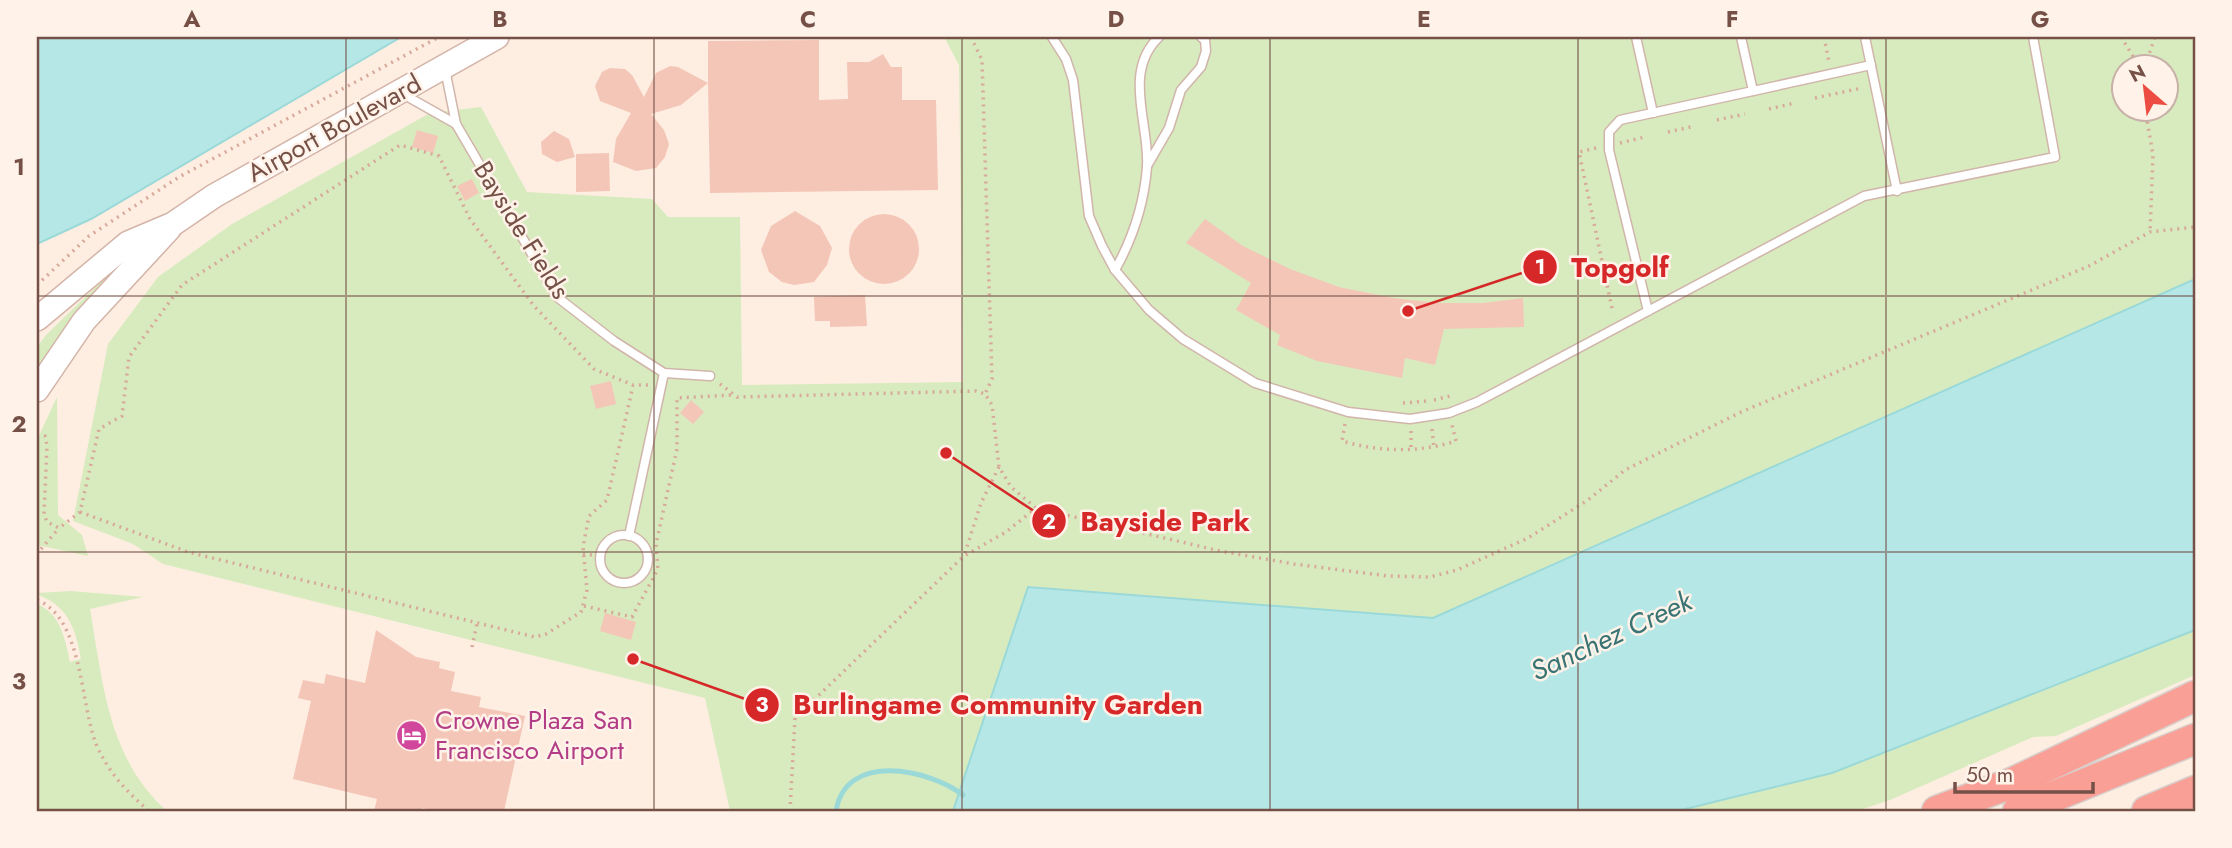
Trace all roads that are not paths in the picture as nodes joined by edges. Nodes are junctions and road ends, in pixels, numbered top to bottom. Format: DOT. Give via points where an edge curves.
graph roads {
  1 [pos="497,37"];
  2 [pos="1052,37"];
  3 [pos="1159,37"];
  4 [pos="1201,37"];
  5 [pos="1636,37"];
  6 [pos="1741,37"];
  7 [pos="1865,37"];
  8 [pos="2033,37"];
  9 [pos="1871,65"];
  10 [pos="444,66"];
  11 [pos="1753,91"];
  12 [pos="399,92"];
  13 [pos="1653,113"];
  14 [pos="456,124"];
  15 [pos="1147,166"];
  16 [pos="1897,191"];
  17 [pos="173,224"];
  18 [pos="1115,270"];
  19 [pos="1648,311"];
  20 [pos="37,319"];
  21 [pos="664,373"];
  22 [pos="710,376"];
  23 [pos="37,390"];
  24 [pos="629,536"];
  25 [pos="2195,696"];
  26 [pos="2195,739"];
  27 [pos="2195,791"];
  28 [pos="1937,811"];
  29 [pos="2018,811"];
  30 [pos="2147,811"];
  1 -- 10 [label="main road, Airport Boulevard"];
  2 -- 18 [label="lane" via="1073,80 1089,216"];
  3 -- 15 [label="lane" via="1151,45 1138,97"];
  4 -- 15 [label="lane" via="1206,51 1201,67 1181,90 1169,128"];
  5 -- 13 [label="lane"];
  6 -- 11 [label="lane"];
  7 -- 9 [label="lane"];
  8 -- 16 [label="lane" via="2055,156"];
  9 -- 11 [label="lane"];
  9 -- 16 [label="lane"];
  10 -- 12 [label="main road, Airport Boulevard"];
  10 -- 14 [label="lane, Bayside Fields"];
  11 -- 13 [label="lane"];
  12 -- 14 [label="lane"];
  12 -- 17 [label="main road, Airport Boulevard"];
  13 -- 19 [label="lane" via="1620,120 1609,132 1609,150"];
  14 -- 21 [label="lane, Bayside Fields" via="557,297"];
  15 -- 18 [label="lane" via="1133,237"];
  16 -- 19 [label="lane" via="1864,196"];
  17 -- 20 [label="main road, Airport Boulevard" via="128,243"];
  17 -- 23 [label="main road, Airport Boulevard" via="84,321"];
  18 -- 19 [label="lane" via="1149,310 1213,360 1255,383 1348,412 1410,419 1477,402"];
  21 -- 22 [label="lane, Bayside Fields"];
  21 -- 24 [label="lane"];
  24 -- 24 [label="lane" via="607,541 600,556 603,571 620,583 636,580 646,569 647,554 639,541"];
  25 -- 28 [label="highway" via="2012,783"];
  26 -- 29 [label="highway"];
  27 -- 30 [label="highway"];
}
